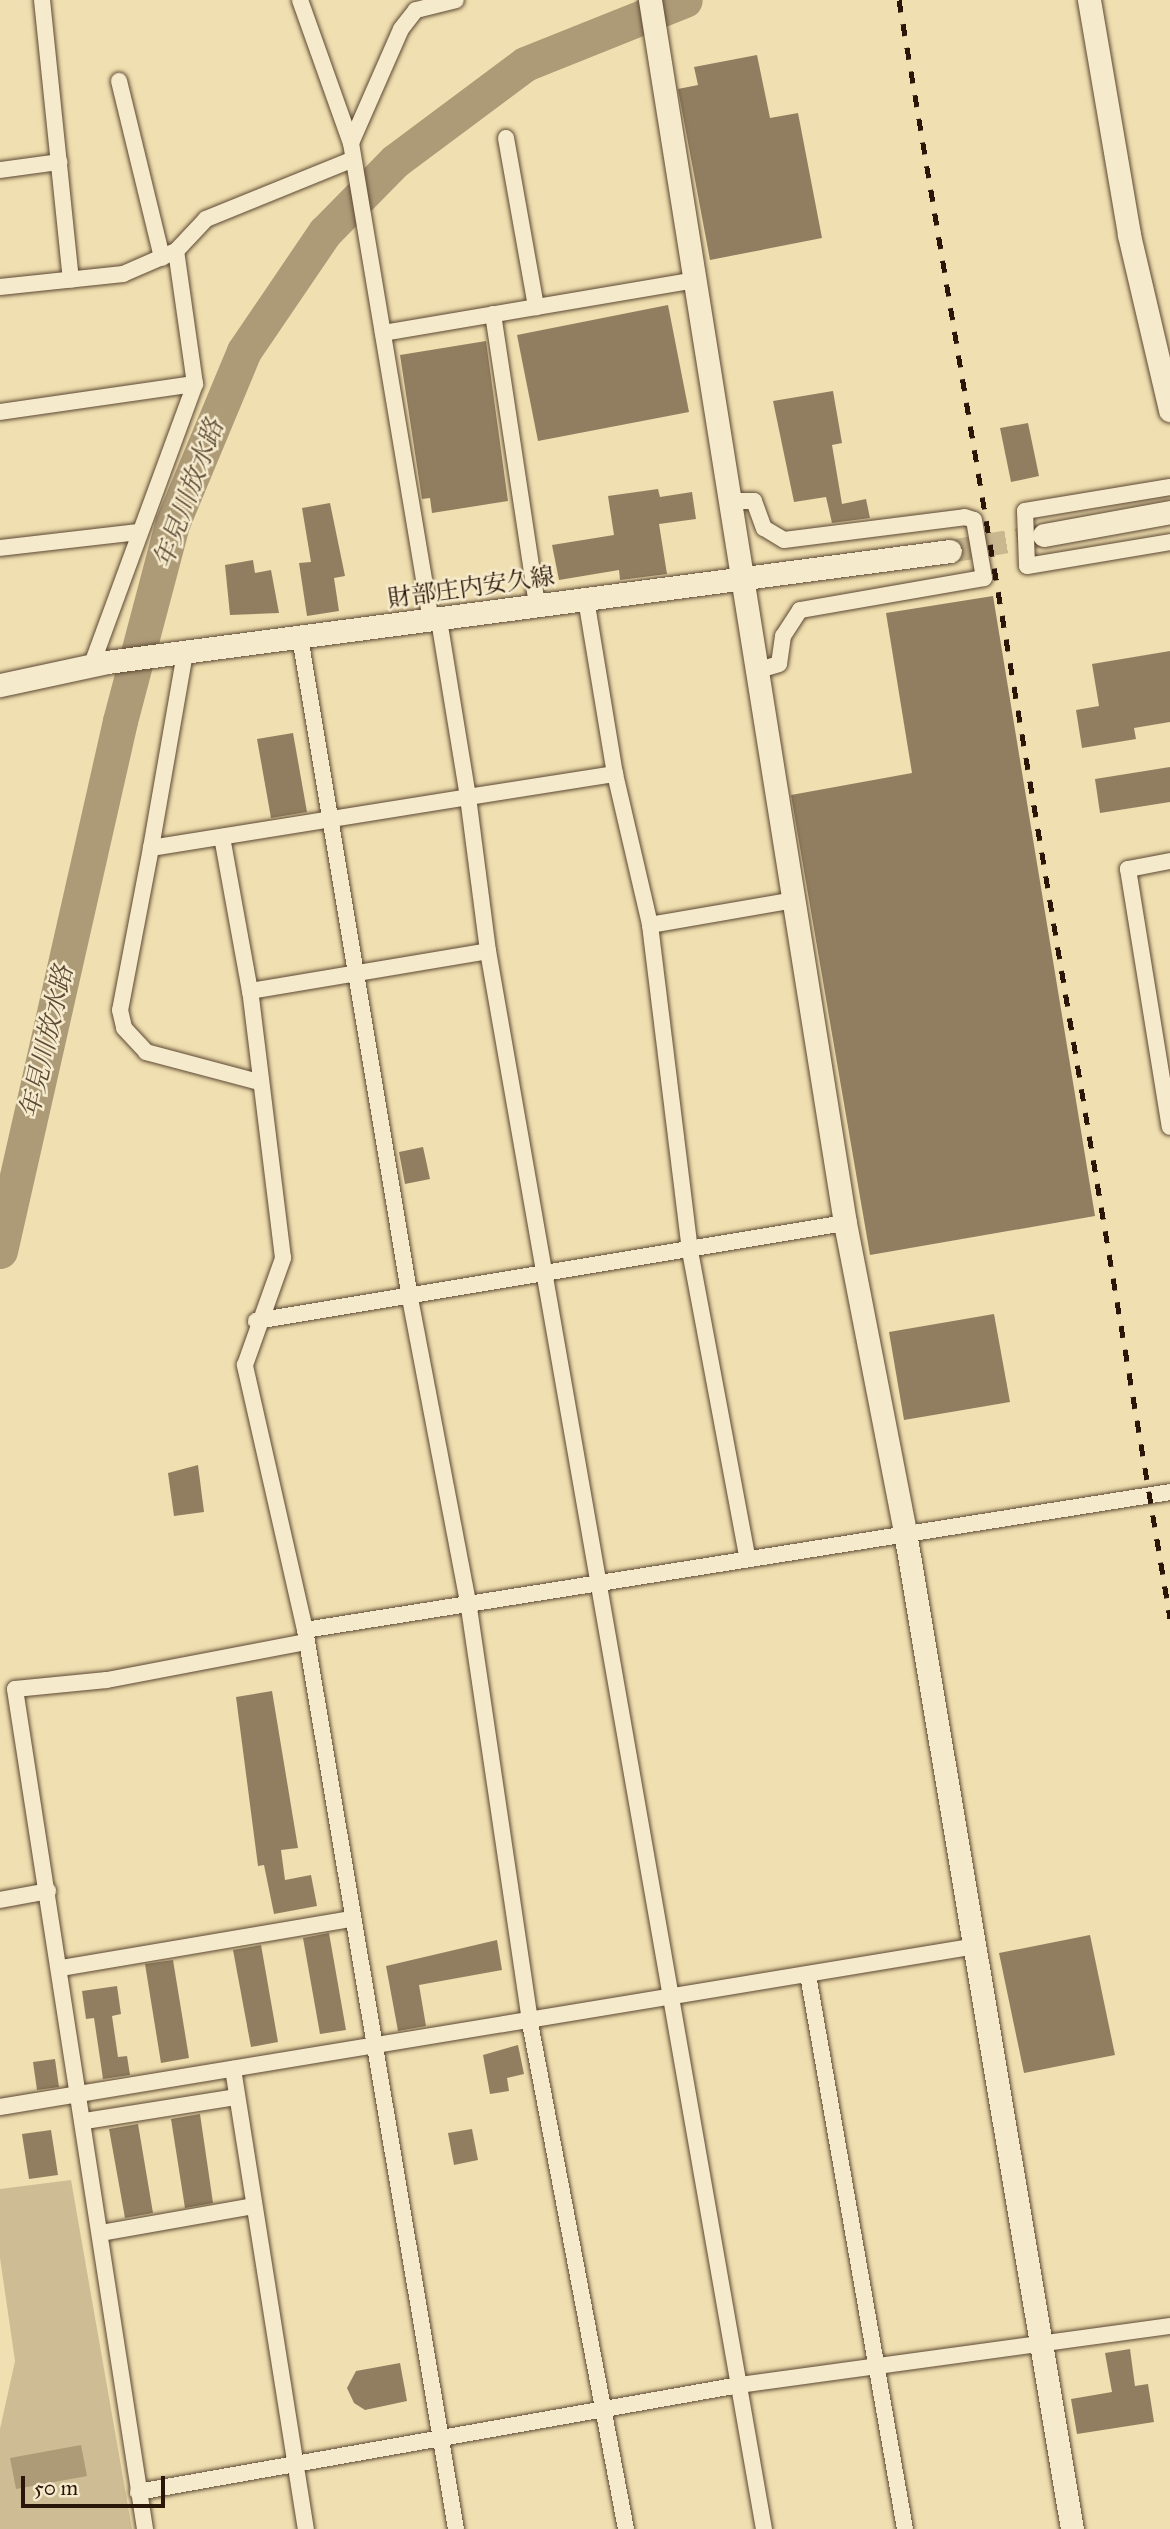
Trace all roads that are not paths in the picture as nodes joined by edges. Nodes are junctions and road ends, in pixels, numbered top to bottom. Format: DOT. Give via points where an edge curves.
graph roads {
  1 [pos="42,0"];
  2 [pos="300,0"];
  3 [pos="456,0"];
  4 [pos="650,0"];
  5 [pos="1089,0"];
  6 [pos="120,81"];
  7 [pos="506,138"];
  8 [pos="351,143"];
  9 [pos="351,160"];
  10 [pos="59,162"];
  11 [pos="0,170"];
  12 [pos="169,254"];
  13 [pos="71,279"];
  14 [pos="695,280"];
  15 [pos="0,287"];
  16 [pos="536,307"];
  17 [pos="493,314"];
  18 [pos="383,333"];
  19 [pos="195,384"];
  20 [pos="1170,410"];
  21 [pos="0,412"];
  22 [pos="1170,487"];
  23 [pos="733,500"];
  24 [pos="1170,512"];
  25 [pos="139,531"];
  26 [pos="1044,535"];
  27 [pos="1170,542"];
  28 [pos="0,548"];
  29 [pos="950,551"];
  30 [pos="746,580"];
  31 [pos="586,600"];
  32 [pos="537,606"];
  33 [pos="435,620"];
  34 [pos="300,637"];
  35 [pos="181,653"];
  36 [pos="99,663"];
  37 [pos="759,670"];
  38 [pos="0,685"];
  39 [pos="615,774"];
  40 [pos="468,797"];
  41 [pos="333,821"];
  42 [pos="222,837"];
  43 [pos="151,848"];
  44 [pos="1170,861"];
  45 [pos="794,900"];
  46 [pos="650,925"];
  47 [pos="488,951"];
  48 [pos="360,972"];
  49 [pos="250,990"];
  50 [pos="259,1082"];
  51 [pos="1170,1127"];
  52 [pos="845,1223"];
  53 [pos="690,1251"];
  54 [pos="543,1276"];
  55 [pos="410,1298"];
  56 [pos="256,1321"];
  57 [pos="1170,1492"];
  58 [pos="905,1532"];
  59 [pos="747,1557"];
  60 [pos="600,1581"];
  61 [pos="468,1601"];
  62 [pos="305,1636"];
  63 [pos="48,1891"];
  64 [pos="0,1900"];
  65 [pos="351,1919"];
  66 [pos="971,1947"];
  67 [pos="61,1968"];
  68 [pos="808,1975"];
  69 [pos="674,1998"];
  70 [pos="530,2023"];
  71 [pos="372,2045"];
  72 [pos="233,2069"];
  73 [pos="81,2094"];
  74 [pos="237,2097"];
  75 [pos="0,2107"];
  76 [pos="85,2121"];
  77 [pos="254,2206"];
  78 [pos="101,2233"];
  79 [pos="1170,2326"];
  80 [pos="1041,2346"];
  81 [pos="877,2366"];
  82 [pos="739,2385"];
  83 [pos="605,2409"];
  84 [pos="440,2436"];
  85 [pos="295,2466"];
  86 [pos="138,2492"];
  87 [pos="145,2529"];
  88 [pos="306,2529"];
  89 [pos="456,2529"];
  90 [pos="626,2529"];
  91 [pos="764,2529"];
  92 [pos="905,2529"];
  93 [pos="1072,2529"];
  1 -- 10 [label="street"];
  2 -- 8 [label="street"];
  3 -- 8 [label="street" via="416,10 401,29"];
  4 -- 14 [label="street"];
  5 -- 20 [label="street" via="1129,236"];
  6 -- 12 [label="street"];
  7 -- 16 [label="street"];
  8 -- 9 [label="street"];
  9 -- 12 [label="street" via="206,219"];
  9 -- 18 [label="street"];
  10 -- 11 [label="street"];
  10 -- 13 [label="street"];
  12 -- 13 [label="street" via="123,274"];
  12 -- 19 [label="street"];
  13 -- 15 [label="street"];
  14 -- 16 [label="street"];
  14 -- 23 [label="street"];
  16 -- 17 [label="street"];
  17 -- 18 [label="street"];
  17 -- 32 [label="street"];
  18 -- 33 [label="street"];
  19 -- 21 [label="street"];
  19 -- 25 [label="street"];
  22 -- 27 [label="street" via="1025,511 1027,566"];
  23 -- 30 [label="street"];
  23 -- 37 [label="street" via="754,501 764,527 784,540 965,517 974,520 984,578 800,610 782,636 779,664"];
  24 -- 26 [label="street"];
  25 -- 28 [label="street"];
  25 -- 36 [label="street"];
  29 -- 30 [label="street, 財部庄内安久線"];
  30 -- 31 [label="street, 財部庄内安久線"];
  30 -- 37 [label="street"];
  31 -- 32 [label="street, 財部庄内安久線"];
  31 -- 39 [label="street"];
  32 -- 33 [label="street, 財部庄内安久線"];
  33 -- 34 [label="street, 財部庄内安久線"];
  33 -- 40 [label="street"];
  34 -- 35 [label="street, 財部庄内安久線"];
  34 -- 41 [label="street"];
  35 -- 36 [label="street, 財部庄内安久線"];
  35 -- 43 [label="street"];
  36 -- 38 [label="street, 財部庄内安久線"];
  37 -- 45 [label="street"];
  39 -- 40 [label="street"];
  39 -- 46 [label="street"];
  40 -- 41 [label="street"];
  40 -- 47 [label="street"];
  41 -- 42 [label="street"];
  41 -- 48 [label="street"];
  42 -- 43 [label="street"];
  42 -- 49 [label="street"];
  43 -- 50 [label="street" via="120,1010 124,1028 146,1052"];
  44 -- 51 [label="street" via="1128,869"];
  45 -- 46 [label="street"];
  45 -- 52 [label="street"];
  46 -- 53 [label="street"];
  47 -- 48 [label="street"];
  47 -- 54 [label="street"];
  48 -- 49 [label="street"];
  48 -- 55 [label="street"];
  49 -- 50 [label="street"];
  50 -- 56 [label="street" via="283,1258"];
  52 -- 53 [label="street"];
  52 -- 58 [label="street"];
  53 -- 54 [label="street"];
  53 -- 59 [label="street"];
  54 -- 55 [label="street"];
  54 -- 60 [label="street"];
  55 -- 56 [label="street"];
  55 -- 61 [label="street"];
  56 -- 62 [label="street" via="245,1365"];
  57 -- 58 [label="street"];
  58 -- 59 [label="street"];
  58 -- 66 [label="street"];
  59 -- 60 [label="street"];
  60 -- 61 [label="street"];
  60 -- 69 [label="street"];
  61 -- 62 [label="street"];
  61 -- 70 [label="street"];
  62 -- 63 [label="street" via="107,1680 15,1689"];
  62 -- 65 [label="street"];
  63 -- 64 [label="street"];
  63 -- 67 [label="street"];
  65 -- 67 [label="street"];
  65 -- 71 [label="street"];
  66 -- 68 [label="street"];
  66 -- 80 [label="street"];
  67 -- 73 [label="street"];
  68 -- 69 [label="street"];
  68 -- 81 [label="street"];
  69 -- 70 [label="street"];
  69 -- 82 [label="street"];
  70 -- 71 [label="street"];
  70 -- 83 [label="street"];
  71 -- 72 [label="street"];
  71 -- 84 [label="street"];
  72 -- 73 [label="street"];
  72 -- 74 [label="street"];
  73 -- 75 [label="street"];
  73 -- 76 [label="street"];
  74 -- 76 [label="street"];
  74 -- 77 [label="street"];
  76 -- 78 [label="street"];
  77 -- 78 [label="street"];
  77 -- 85 [label="street"];
  78 -- 86 [label="street"];
  79 -- 80 [label="street"];
  80 -- 81 [label="street"];
  80 -- 93 [label="street"];
  81 -- 82 [label="street"];
  81 -- 92 [label="street"];
  82 -- 83 [label="street"];
  82 -- 91 [label="street"];
  83 -- 84 [label="street"];
  83 -- 90 [label="street"];
  84 -- 85 [label="street"];
  84 -- 89 [label="street"];
  85 -- 86 [label="street"];
  85 -- 88 [label="street"];
  86 -- 87 [label="street"];
}
